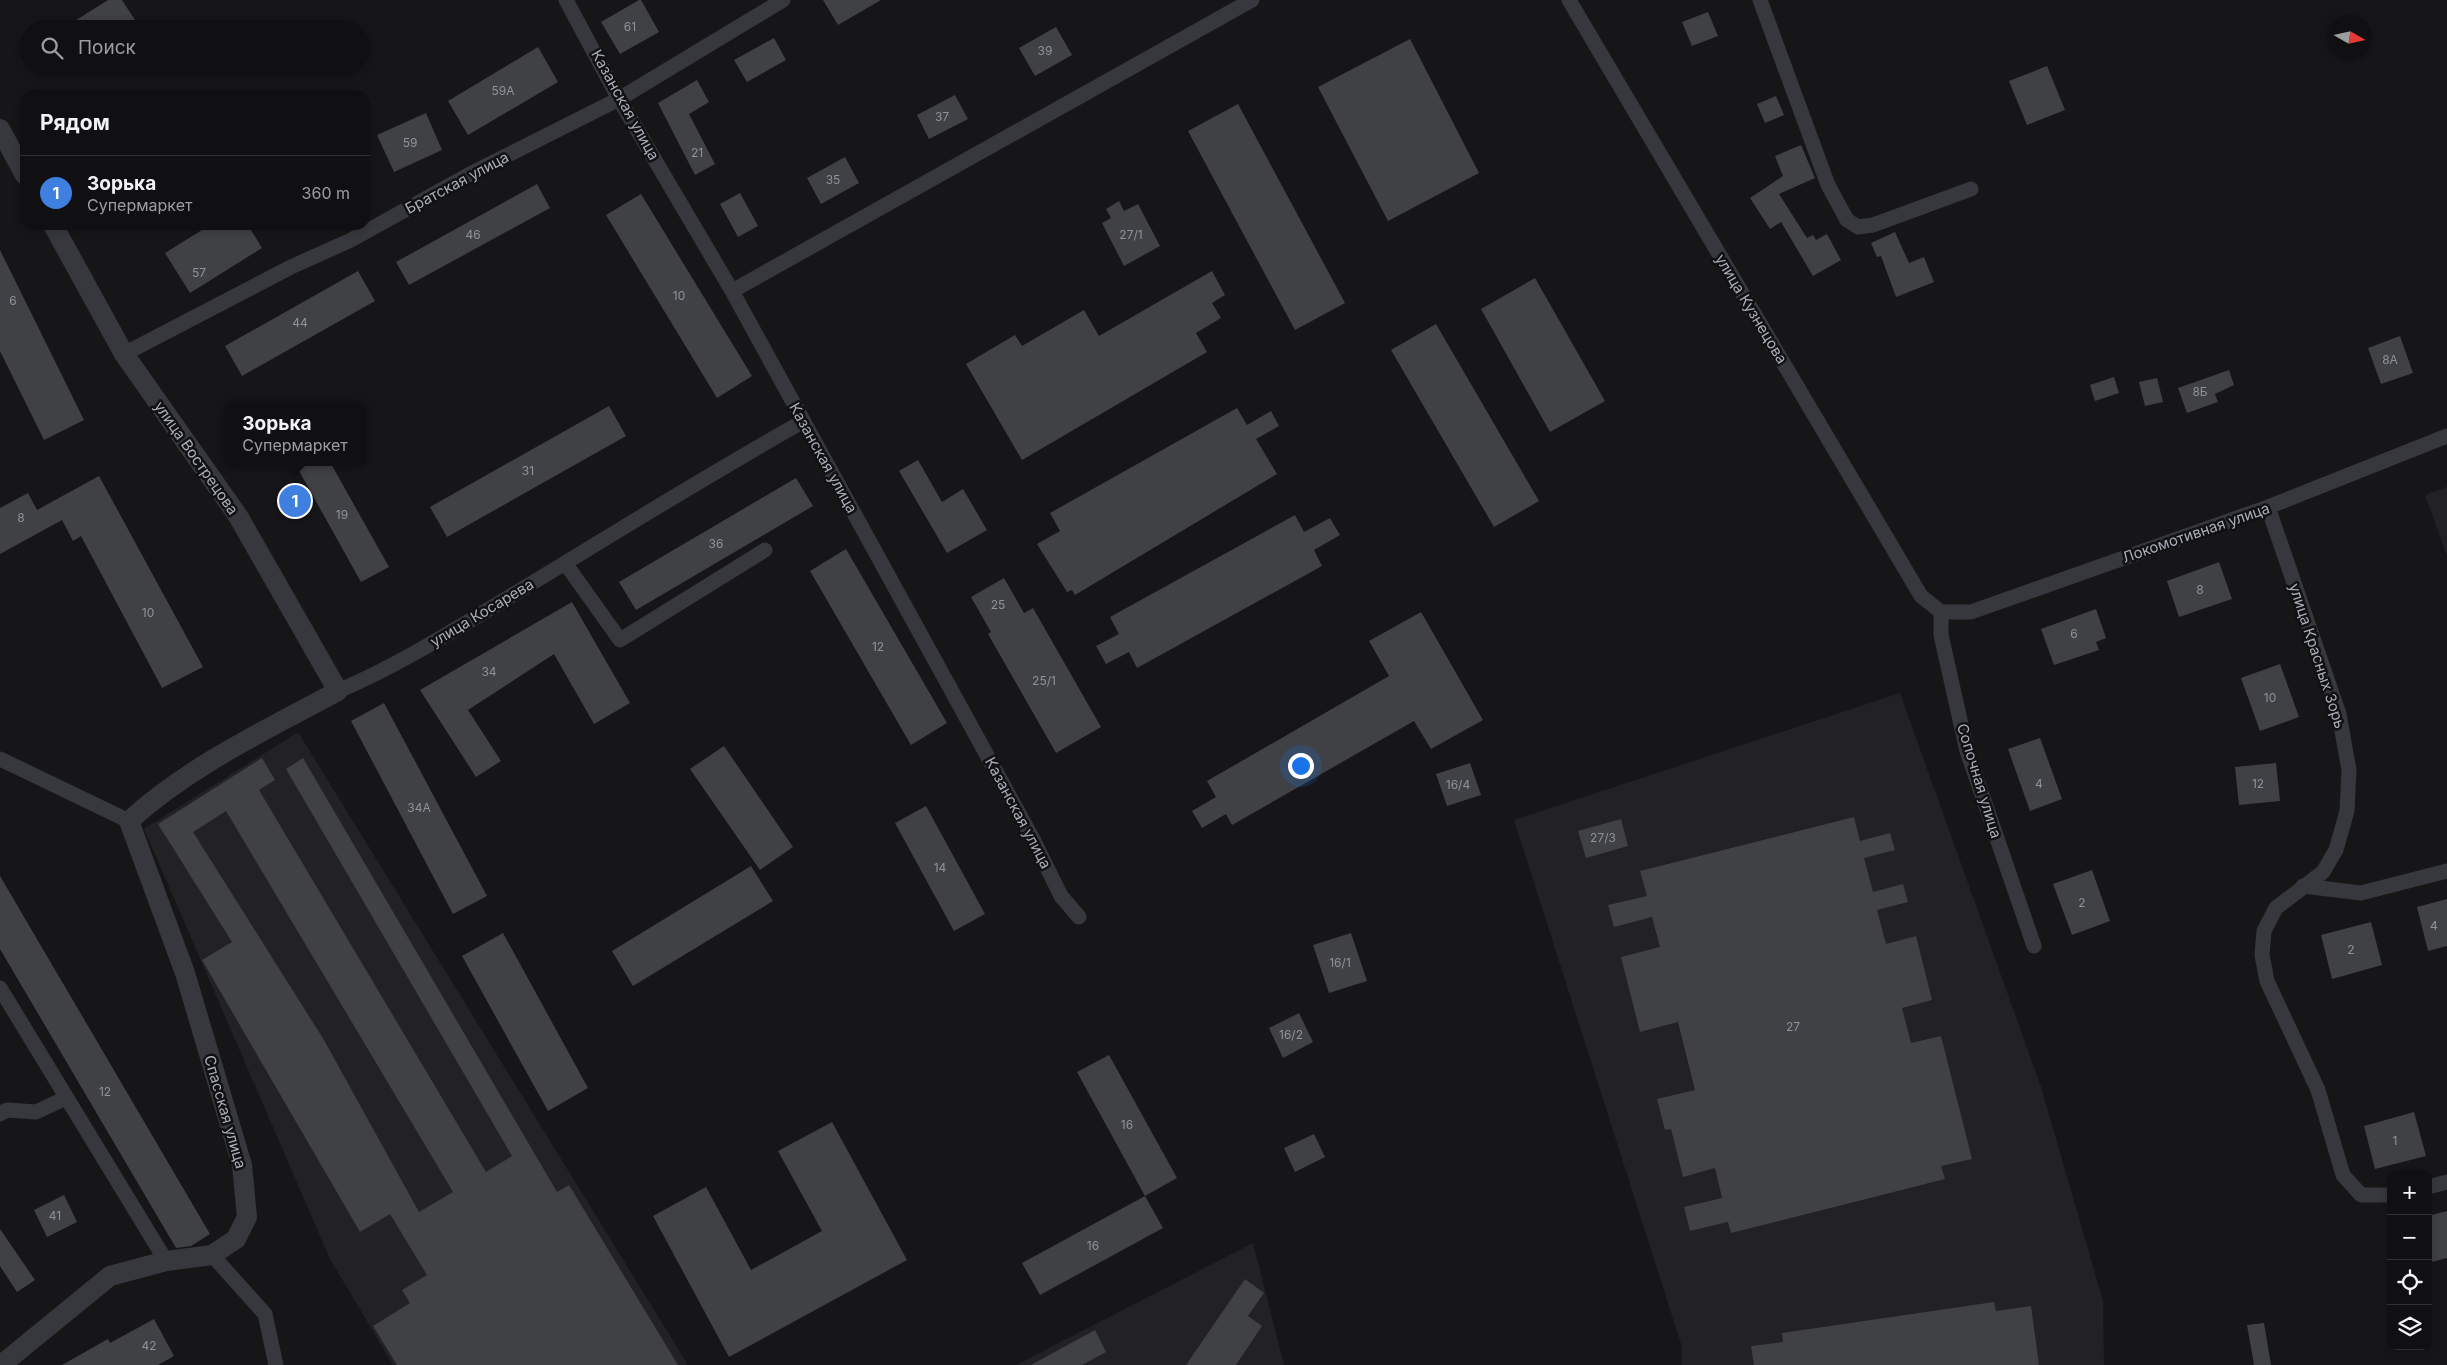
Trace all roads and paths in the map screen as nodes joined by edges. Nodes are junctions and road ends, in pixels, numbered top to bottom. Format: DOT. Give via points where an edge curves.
graph roads {
  1 [pos="566,0"];
  2 [pos="783,0"];
  3 [pos="1252,0"];
  4 [pos="1569,0"];
  5 [pos="1760,0"];
  6 [pos="619,99"];
  7 [pos="0,129"];
  8 [pos="20,166"];
  9 [pos="1971,189"];
  10 [pos="370,229"];
  11 [pos="56,230"];
  12 [pos="369,230"];
  13 [pos="732,291"];
  14 [pos="124,354"];
  15 [pos="802,422"];
  16 [pos="2447,436"];
  17 [pos="2268,508"];
  18 [pos="765,550"];
  19 [pos="565,563"];
  20 [pos="1940,612"];
  21 [pos="338,691"];
  22 [pos="0,759"];
  23 [pos="129,821"];
  24 [pos="2447,871"];
  25 [pos="2303,886"];
  26 [pos="1079,917"];
  27 [pos="2034,946"];
  28 [pos="0,988"];
  29 [pos="66,1098"];
  30 [pos="0,1114"];
  31 [pos="2447,1182"];
  32 [pos="2432,1186"];
  33 [pos="2387,1195"];
  34 [pos="212,1255"];
  35 [pos="166,1261"];
  36 [pos="1,1365"];
  37 [pos="276,1365"];
  1 -- 6 [label="street, Казанская улица"];
  2 -- 6 [label="street, Братская улица"];
  3 -- 13 [label="street"];
  4 -- 20 [label="street, улица Кузнецова" via="1921,596"];
  5 -- 9 [label="street" via="1828,185 1847,220 1858,227 1873,225"];
  6 -- 10 [label="street, Братская улица" via="470,174"];
  6 -- 13 [label="street, Казанская улица"];
  7 -- 8 [label="street"];
  11 -- 14 [label="street, улица Вострецова"];
  12 -- 14 [label="street, Братская улица"];
  13 -- 15 [label="street, Казанская улица"];
  14 -- 21 [label="street, улица Вострецова" via="238,516"];
  15 -- 19 [label="street, улица Косарева"];
  15 -- 26 [label="street, Казанская улица" via="893,582 1061,896"];
  16 -- 17 [label="street, Локомотивная улица"];
  17 -- 20 [label="street, Локомотивная улица" via="1971,612"];
  17 -- 25 [label="street, улица Красных Зорь" via="2339,714 2349,770 2347,811 2336,850 2323,872"];
  18 -- 19 [label="street" via="620,640"];
  19 -- 21 [label="street, улица Косарева" via="377,674"];
  20 -- 27 [label="street, Сопочная улица" via="1967,751"];
  21 -- 23 [label="street, улица Косарева" via="256,735 157,795"];
  22 -- 23 [label="street"];
  23 -- 34 [label="street, Спасская улица" via="184,974 242,1165 247,1217 236,1239"];
  24 -- 25 [label="street" via="2361,893"];
  25 -- 33 [label="street, улица Красных Зорь" via="2276,908 2264,931 2262,955 2267,981 2318,1090 2343,1175 2360,1195"];
  28 -- 29 [label="street"];
  29 -- 30 [label="street" via="36,1112 7,1110"];
  29 -- 35 [label="street"];
  31 -- 32 [label="street"];
  34 -- 35 [label="street, Спасская улица"];
  34 -- 37 [label="street" via="265,1314"];
  35 -- 36 [label="street, Спасская улица" via="110,1276"];
}
